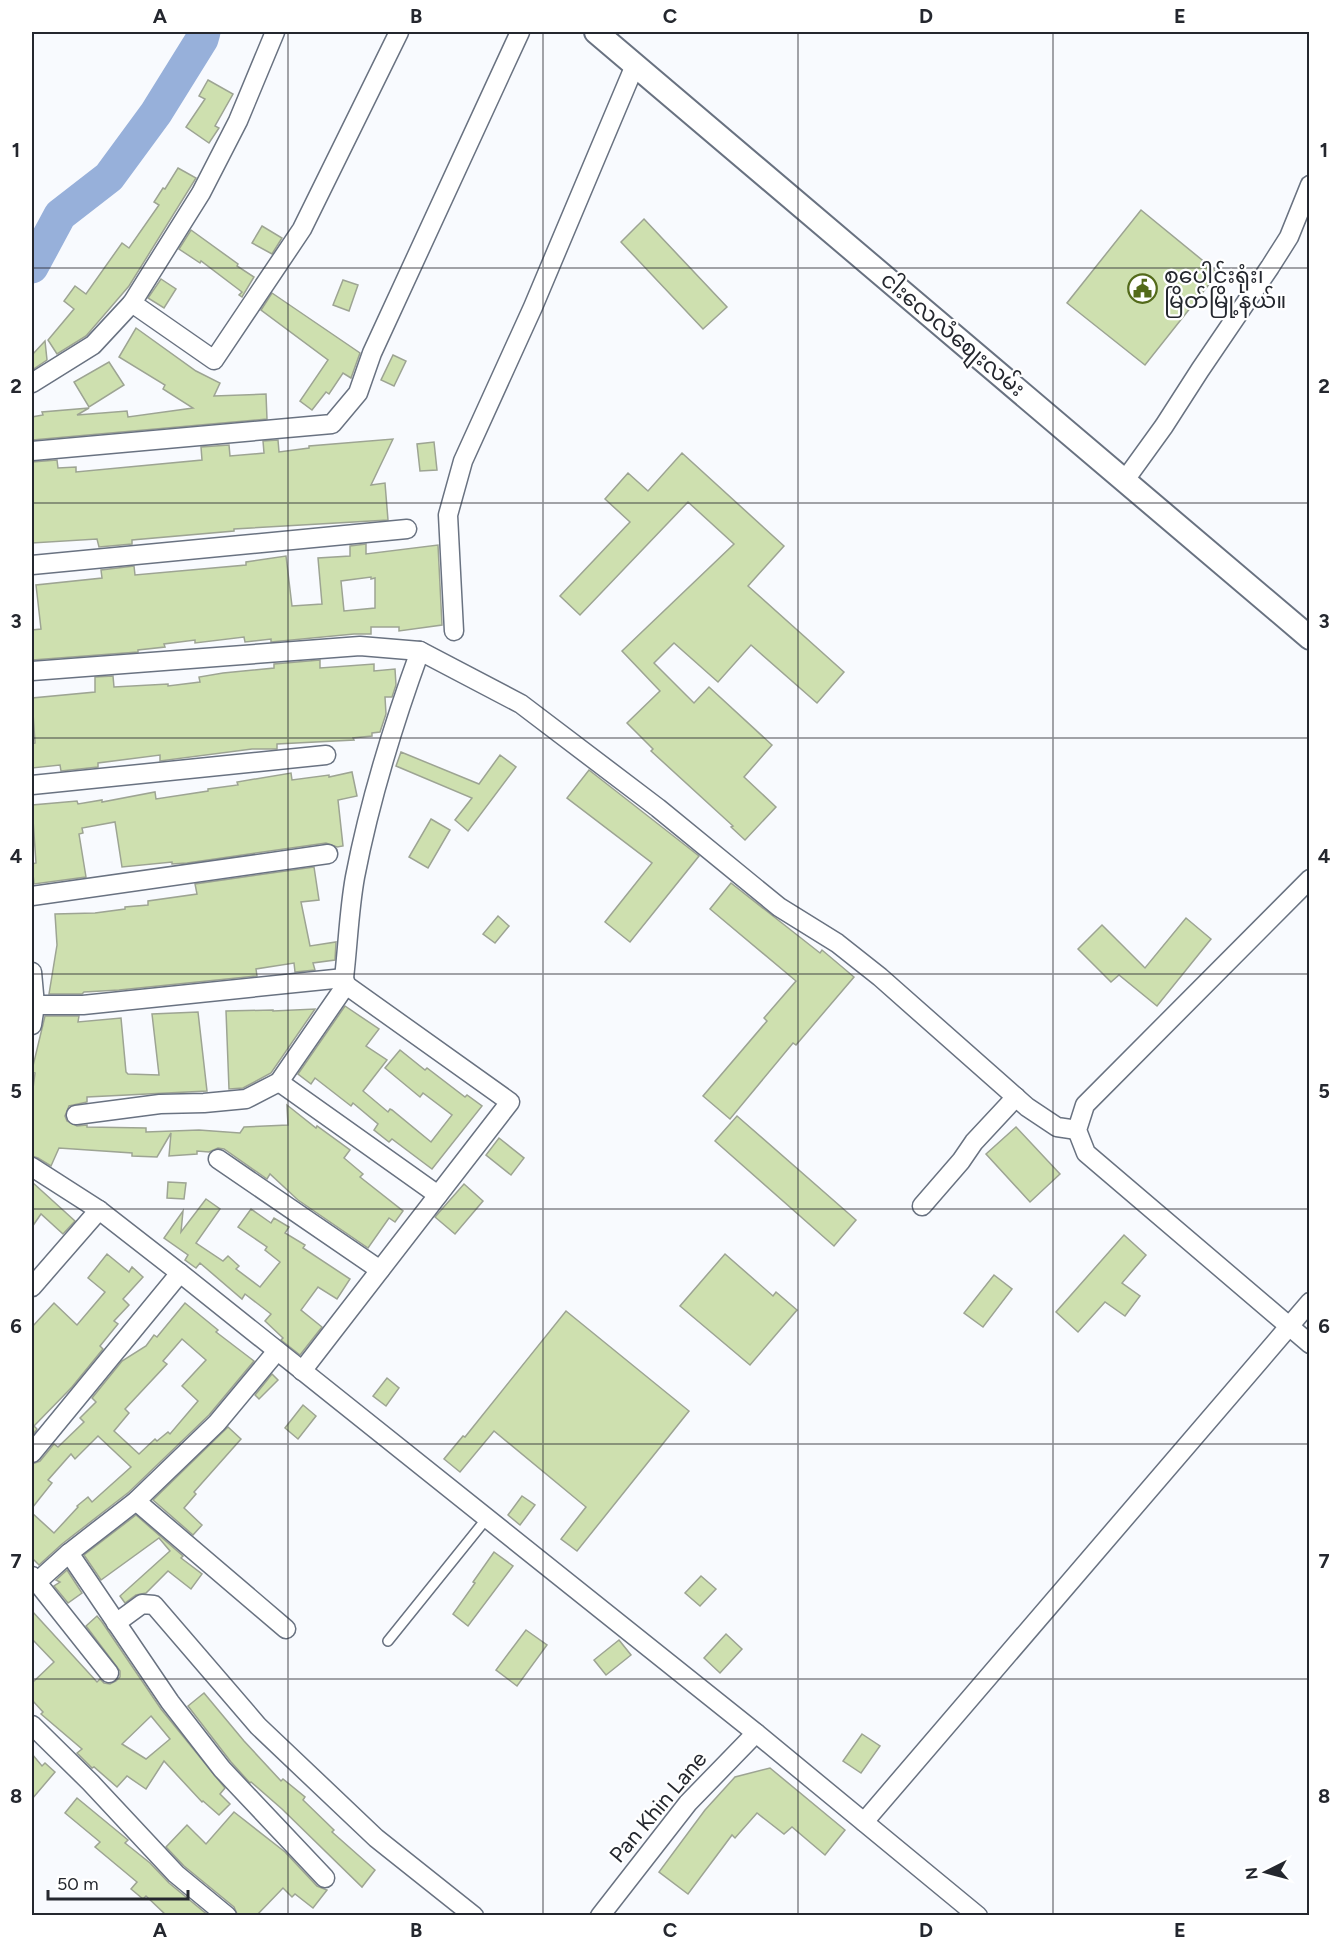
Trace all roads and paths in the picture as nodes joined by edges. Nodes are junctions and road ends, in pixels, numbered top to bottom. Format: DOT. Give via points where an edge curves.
graph roads {
  1 [pos="275,32"];
  2 [pos="399,32"];
  3 [pos="520,32"];
  4 [pos="596,32"];
  5 [pos="635,65"];
  6 [pos="1310,184"];
  7 [pos="132,303"];
  8 [pos="32,383"];
  9 [pos="32,451"];
  10 [pos="1125,480"];
  11 [pos="407,529"];
  12 [pos="32,565"];
  13 [pos="454,631"];
  14 [pos="1310,638"];
  15 [pos="420,651"];
  16 [pos="32,671"];
  17 [pos="326,755"];
  18 [pos="32,785"];
  19 [pos="328,854"];
  20 [pos="1310,879"];
  21 [pos="32,896"];
  22 [pos="32,972"];
  23 [pos="345,981"];
  24 [pos="35,1005"];
  25 [pos="32,1025"];
  26 [pos="279,1082"];
  27 [pos="1016,1097"];
  28 [pos="76,1114"];
  29 [pos="1077,1130"];
  30 [pos="218,1159"];
  31 [pos="32,1167"];
  32 [pos="438,1194"];
  33 [pos="922,1206"];
  34 [pos="99,1210"];
  35 [pos="380,1270"];
  36 [pos="180,1273"];
  37 [pos="32,1287"];
  38 [pos="1310,1302"];
  39 [pos="1288,1326"];
  40 [pos="1310,1344"];
  41 [pos="277,1351"];
  42 [pos="302,1371"];
  43 [pos="32,1453"];
  44 [pos="136,1501"];
  45 [pos="487,1518"];
  46 [pos="69,1553"];
  47 [pos="35,1578"];
  48 [pos="116,1623"];
  49 [pos="286,1629"];
  50 [pos="388,1641"];
  51 [pos="109,1673"];
  52 [pos="32,1725"];
  53 [pos="756,1733"];
  54 [pos="864,1822"];
  55 [pos="325,1878"];
  56 [pos="227,1916"];
  57 [pos="474,1916"];
  58 [pos="600,1916"];
  59 [pos="978,1916"];
  1 -- 7 [label="street" via="238,121 201,193"];
  2 -- 7 [label="street" via="302,230 214,360"];
  3 -- 9 [label="street" via="357,393 332,424"];
  4 -- 5 [label="street, ငါးလေလံစျေးလမ်း"];
  5 -- 10 [label="street, ငါးလေလံစျေးလမ်း"];
  5 -- 13 [label="street" via="464,461 448,515"];
  6 -- 10 [label="street" via="1289,237"];
  7 -- 8 [label="street" via="93,345"];
  10 -- 14 [label="street, ငါးလေလံစျေးလမ်း"];
  11 -- 12 [label="street"];
  15 -- 16 [label="street" via="360,646"];
  15 -- 23 [label="street" via="373,795 355,879"];
  15 -- 27 [label="street" via="521,704 658,808 778,907 837,943 880,977"];
  17 -- 18 [label="street"];
  19 -- 21 [label="street"];
  20 -- 29 [label="street" via="1086,1105"];
  22 -- 24 [label="street"];
  23 -- 24 [label="street" via="83,1005"];
  23 -- 26 [label="street"];
  23 -- 32 [label="street" via="510,1102"];
  24 -- 25 [label="street"];
  26 -- 28 [label="street" via="246,1099"];
  26 -- 32 [label="street"];
  27 -- 29 [label="street" via="1057,1127"];
  27 -- 33 [label="street"];
  29 -- 39 [label="street" via="1086,1153"];
  30 -- 35 [label="street"];
  31 -- 34 [label="street"];
  32 -- 35 [label="street"];
  34 -- 36 [label="street"];
  34 -- 37 [label="street"];
  35 -- 42 [label="street"];
  36 -- 41 [label="street"];
  36 -- 43 [label="street"];
  38 -- 39 [label="street"];
  39 -- 40 [label="street"];
  39 -- 54 [label="street"];
  41 -- 42 [label="street"];
  41 -- 44 [label="street" via="217,1423"];
  42 -- 45 [label="street"];
  44 -- 46 [label="street"];
  44 -- 49 [label="street"];
  45 -- 50 [label="lane"];
  45 -- 53 [label="street"];
  46 -- 47 [label="street"];
  46 -- 48 [label="street"];
  47 -- 51 [label="street"];
  48 -- 55 [label="street" via="222,1769"];
  48 -- 57 [label="street" via="142,1604 154,1605 258,1726 376,1838"];
  52 -- 56 [label="street" via="176,1874"];
  53 -- 54 [label="street"];
  53 -- 58 [label="street, Pan Khin Lane" via="688,1803"];
  54 -- 59 [label="street"];
}
